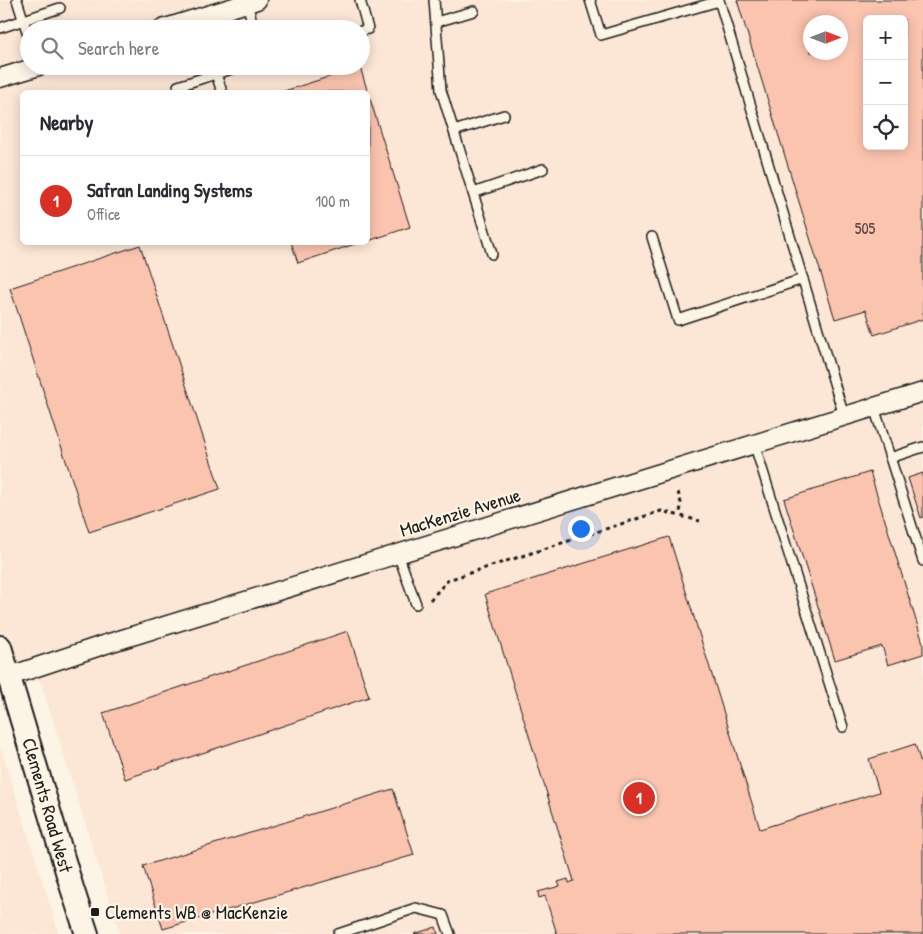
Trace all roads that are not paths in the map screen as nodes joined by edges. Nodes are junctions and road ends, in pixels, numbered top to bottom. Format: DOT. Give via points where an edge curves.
graph roads {
  1 [pos="17,0"];
  2 [pos="360,0"];
  3 [pos="434,0"];
  4 [pos="590,0"];
  5 [pos="719,0"];
  6 [pos="252,2"];
  7 [pos="60,8"];
  8 [pos="474,10"];
  9 [pos="23,20"];
  10 [pos="192,20"];
  11 [pos="253,20"];
  12 [pos="366,20"];
  13 [pos="20,21"];
  14 [pos="436,22"];
  15 [pos="0,28"];
  16 [pos="20,72"];
  17 [pos="213,75"];
  18 [pos="216,75"];
  19 [pos="0,78"];
  20 [pos="178,86"];
  21 [pos="221,90"];
  22 [pos="504,115"];
  23 [pos="454,131"];
  24 [pos="543,169"];
  25 [pos="473,193"];
  26 [pos="652,237"];
  27 [pos="492,254"];
  28 [pos="803,279"];
  29 [pos="923,392"];
  30 [pos="874,407"];
  31 [pos="844,416"];
  32 [pos="754,443"];
  33 [pos="923,447"];
  34 [pos="890,458"];
  35 [pos="398,554"];
  36 [pos="923,561"];
  37 [pos="416,604"];
  38 [pos="0,647"];
  39 [pos="10,676"];
  40 [pos="843,727"];
  41 [pos="87,934"];
  42 [pos="338,934"];
  43 [pos="450,934"];
  1 -- 9 [label="lane"];
  2 -- 12 [label="lane"];
  3 -- 14 [label="lane"];
  4 -- 5 [label="lane" via="601,35"];
  5 -- 28 [label="lane"];
  6 -- 10 [label="street"];
  6 -- 11 [label="lane"];
  7 -- 9 [label="lane"];
  8 -- 14 [label="lane"];
  13 -- 15 [label="lane"];
  14 -- 23 [label="lane" via="441,90"];
  16 -- 19 [label="street"];
  17 -- 20 [label="lane"];
  18 -- 21 [label="lane"];
  22 -- 23 [label="lane"];
  23 -- 25 [label="lane"];
  24 -- 25 [label="lane"];
  25 -- 27 [label="lane"];
  26 -- 28 [label="lane" via="678,320"];
  28 -- 31 [label="lane"];
  29 -- 30 [label="street, MacKenzie Avenue"];
  30 -- 31 [label="street, MacKenzie Avenue"];
  30 -- 34 [label="lane"];
  31 -- 32 [label="street, MacKenzie Avenue"];
  32 -- 35 [label="street, MacKenzie Avenue"];
  32 -- 40 [label="lane"];
  33 -- 34 [label="lane"];
  34 -- 36 [label="lane"];
  35 -- 37 [label="lane"];
  35 -- 39 [label="street, MacKenzie Avenue"];
  38 -- 39 [label="street, Clements Road West"];
  39 -- 41 [label="street, Clements Road West"];
  42 -- 43 [label="lane" via="416,908 443,914"];
}
